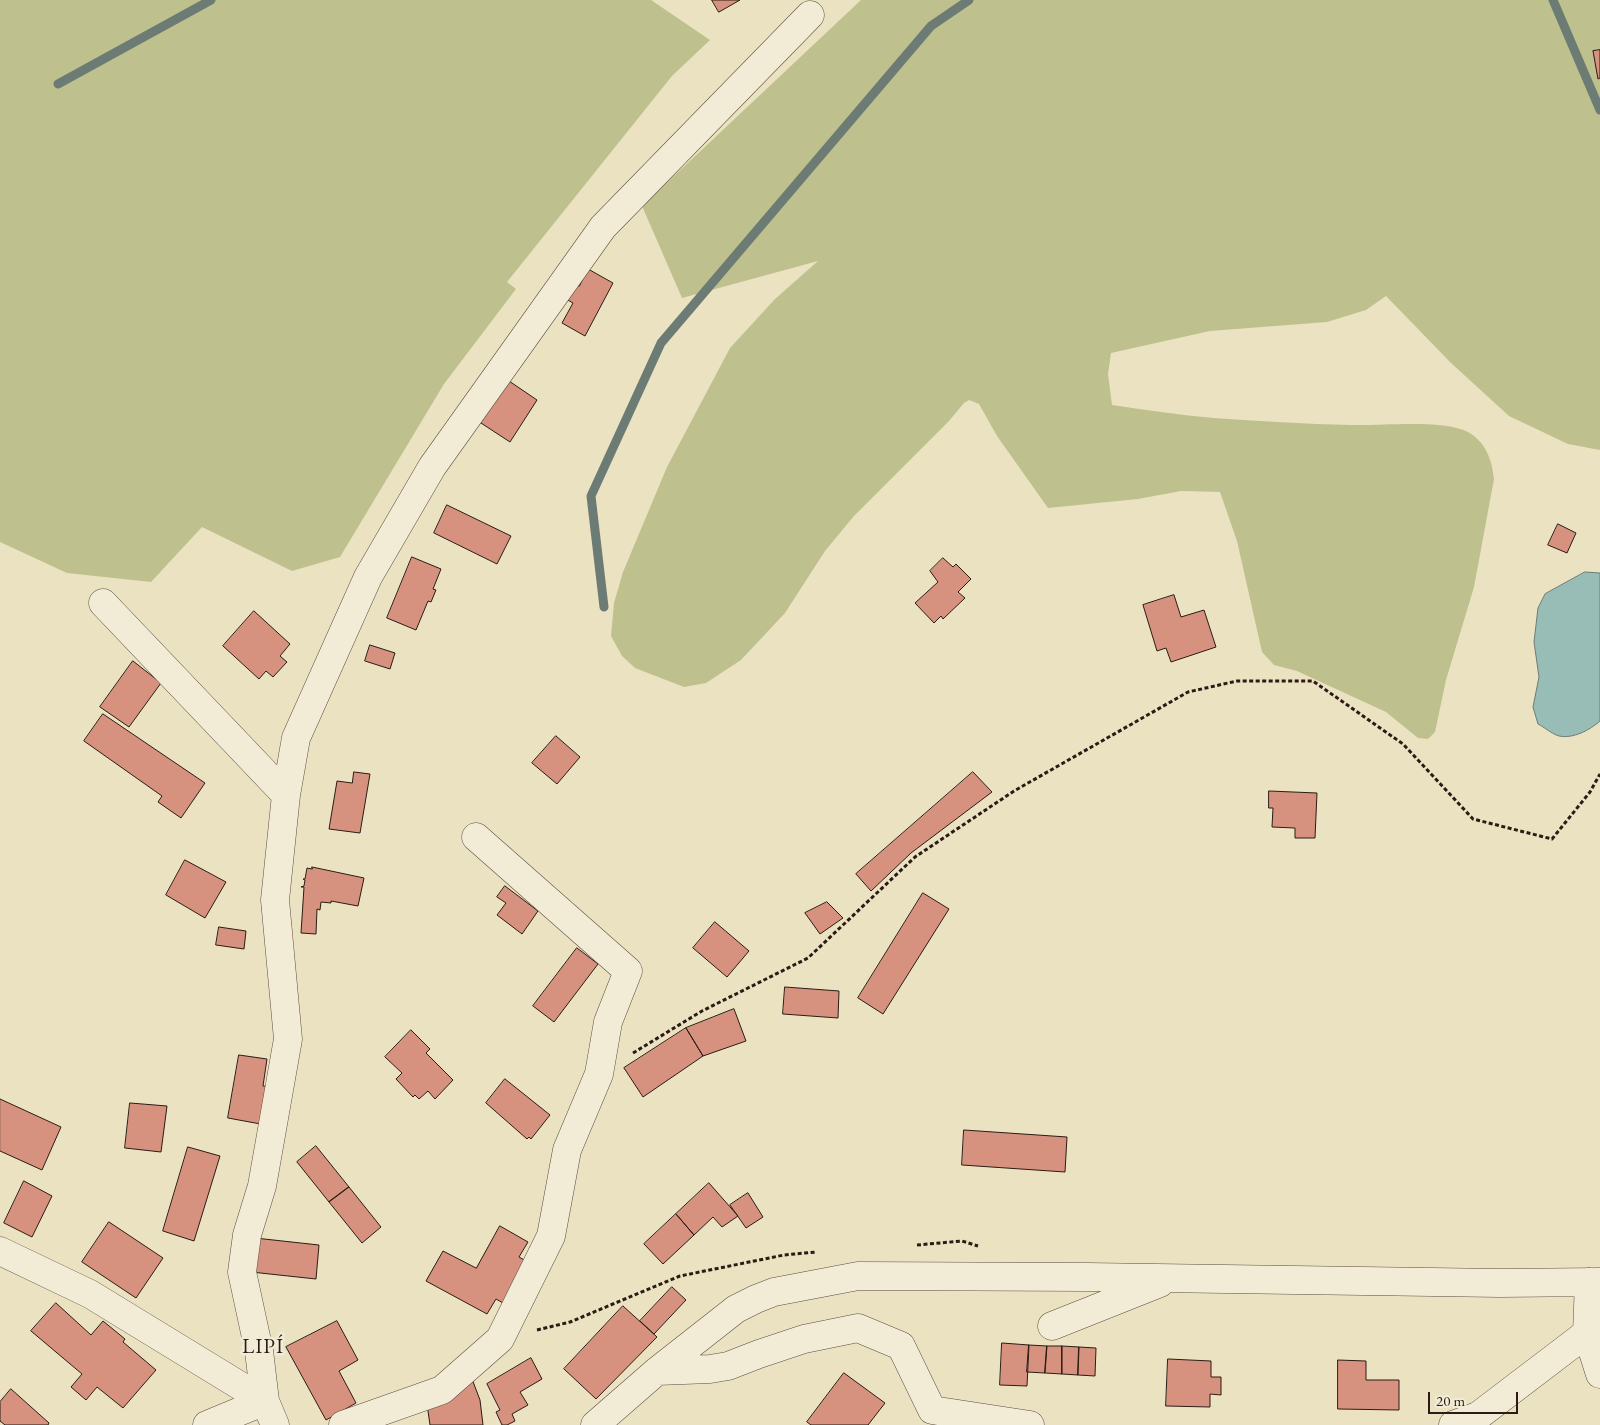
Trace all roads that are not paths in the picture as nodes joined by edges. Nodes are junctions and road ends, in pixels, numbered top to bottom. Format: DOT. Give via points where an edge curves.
graph roads {
  1 [pos="810,16"];
  2 [pos="103,603"];
  3 [pos="286,796"];
  4 [pos="476,836"];
  5 [pos="0,1251"];
  6 [pos="1171,1278"];
  7 [pos="1595,1282"];
  8 [pos="1052,1326"];
  9 [pos="1588,1333"];
  10 [pos="657,1371"];
  11 [pos="1600,1374"];
  12 [pos="270,1413"];
  13 [pos="207,1425"];
  14 [pos="343,1425"];
  15 [pos="595,1425"];
  16 [pos="1030,1425"];
  17 [pos="1453,1425"];
  1 -- 3 [label="street" via="603,227 432,467 368,576 296,738"];
  2 -- 3 [label="street"];
  3 -- 12 [label="street" via="275,900 288,1040 262,1186 247,1235 242,1272"];
  4 -- 14 [label="street" via="628,971 608,1022 599,1074 567,1150 550,1236 500,1339 442,1390"];
  5 -- 12 [label="street" via="90,1294"];
  6 -- 7 [label="street"];
  6 -- 8 [label="street"];
  6 -- 10 [label="street" via="858,1276 835,1280 774,1292 736,1309"];
  7 -- 9 [label="street"];
  9 -- 11 [label="street"];
  9 -- 17 [label="street" via="1478,1416"];
  10 -- 15 [label="street"];
  10 -- 16 [label="street" via="728,1366 804,1339 858,1328 901,1346 932,1410"];
  12 -- 13 [label="street"];
}
